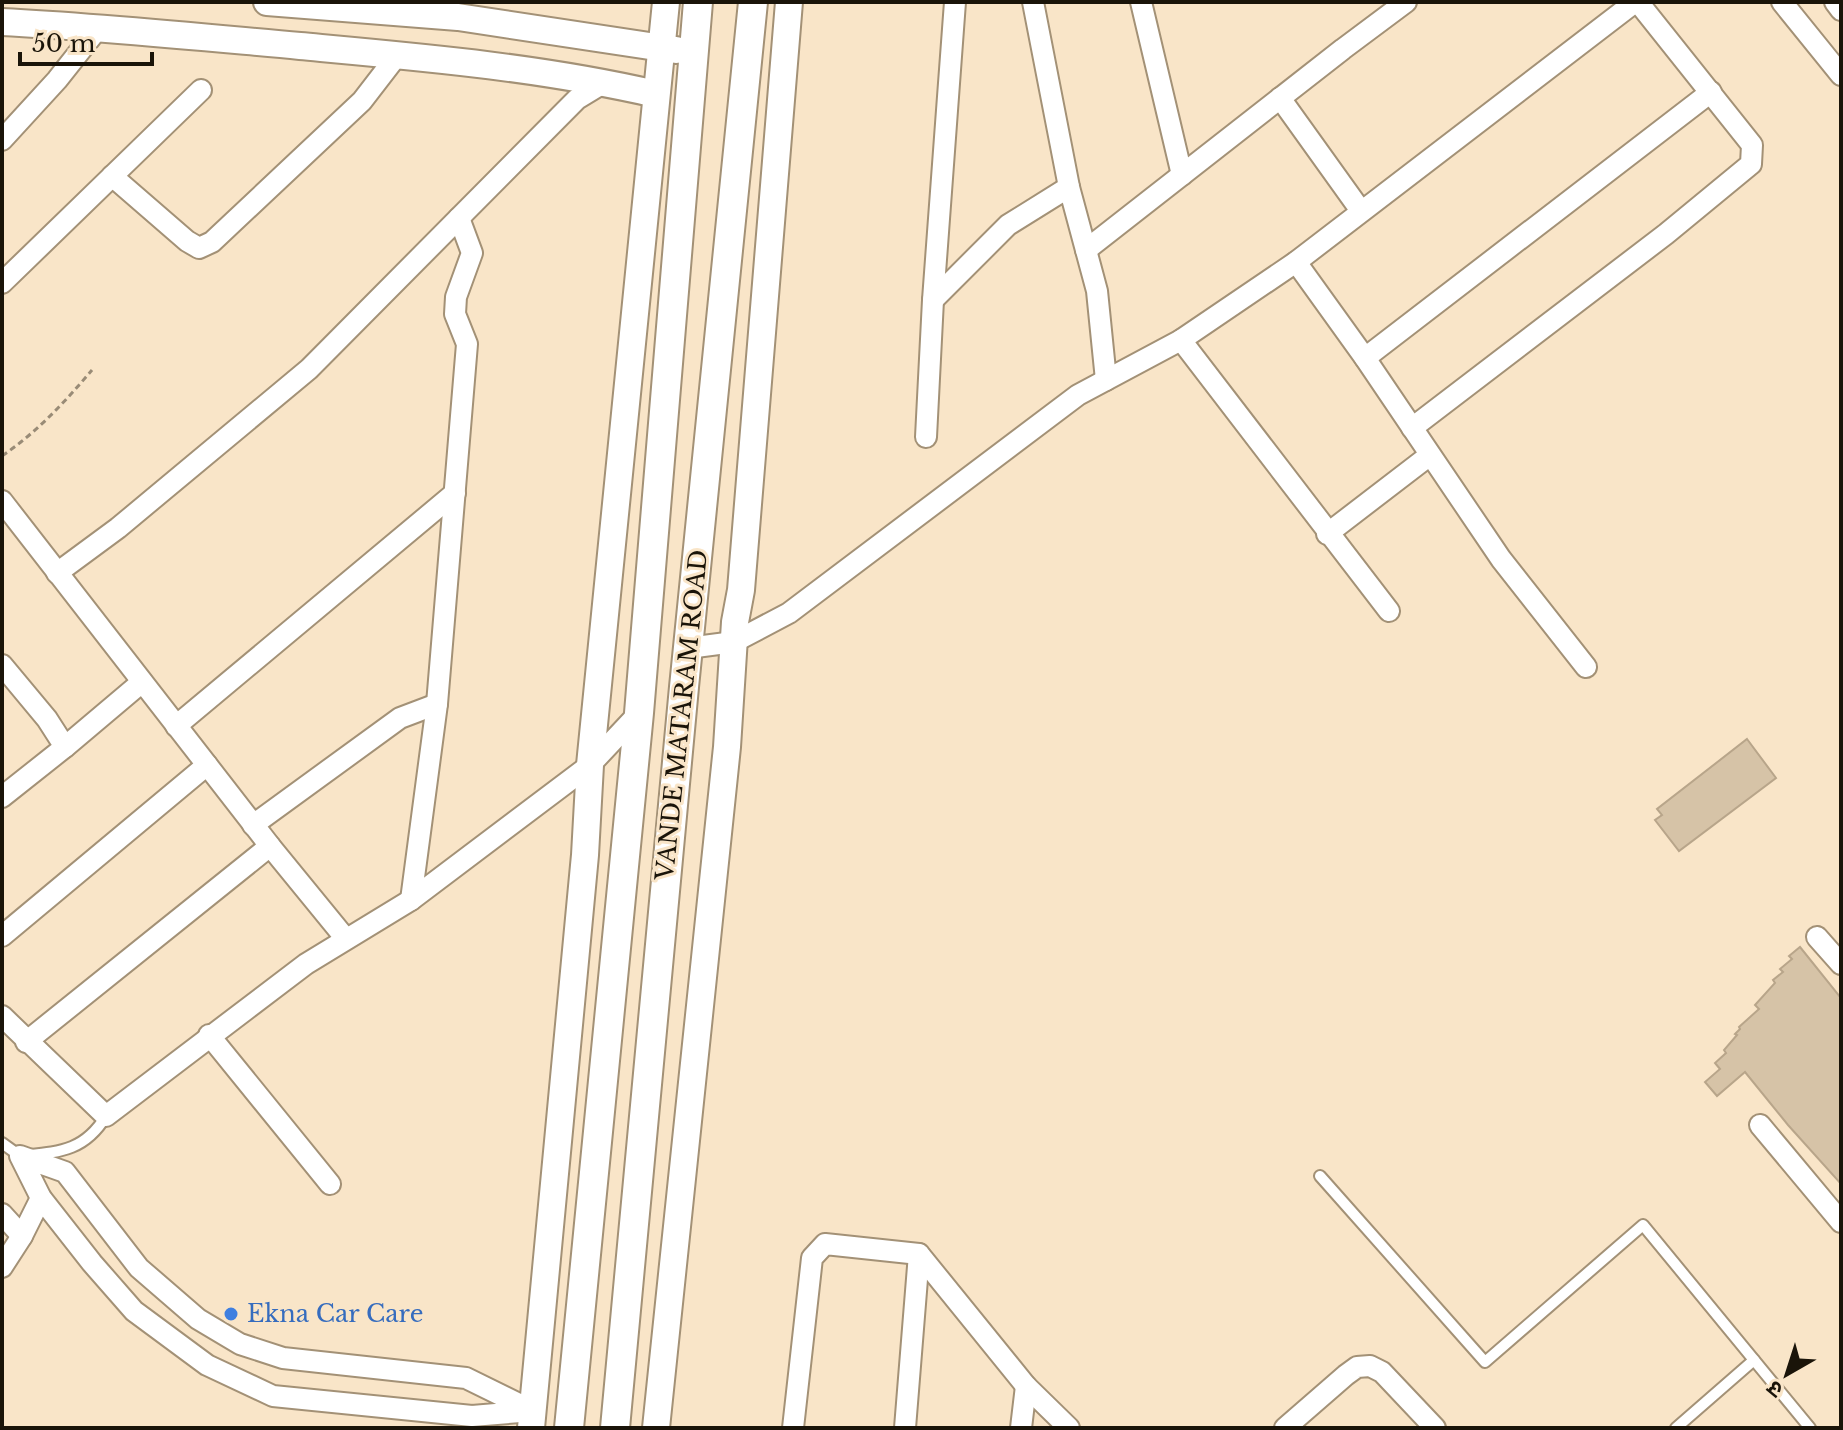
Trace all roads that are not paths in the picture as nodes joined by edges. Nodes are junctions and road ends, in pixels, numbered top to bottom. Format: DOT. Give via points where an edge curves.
graph roads {
  1 [pos="267,2"];
  2 [pos="666,2"];
  3 [pos="698,2"];
  4 [pos="753,2"];
  5 [pos="789,2"];
  6 [pos="955,2"];
  7 [pos="1033,2"];
  8 [pos="1141,2"];
  9 [pos="1406,2"];
  10 [pos="1637,2"];
  11 [pos="1782,2"];
  12 [pos="1835,2"];
  13 [pos="1610,9"];
  14 [pos="459,10"];
  15 [pos="1841,10"];
  16 [pos="2,22"];
  17 [pos="99,27"];
  18 [pos="661,48"];
  19 [pos="692,52"];
  20 [pos="399,53"];
  21 [pos="1841,75"];
  22 [pos="605,82"];
  23 [pos="201,90"];
  24 [pos="1711,92"];
  25 [pos="656,94"];
  26 [pos="1280,98"];
  27 [pos="2,140"];
  28 [pos="1182,175"];
  29 [pos="112,176"];
  30 [pos="1069,187"];
  31 [pos="1361,211"];
  32 [pos="459,218"];
  33 [pos="1086,250"];
  34 [pos="1296,262"];
  35 [pos="2,283"];
  36 [pos="933,300"];
  37 [pos="1181,340"];
  38 [pos="1365,358"];
  39 [pos="1106,380"];
  40 [pos="1412,428"];
  41 [pos="926,437"];
  42 [pos="1430,455"];
  43 [pos="455,493"];
  44 [pos="2,501"];
  45 [pos="1327,534"];
  46 [pos="57,573"];
  47 [pos="1389,611"];
  48 [pos="734,642"];
  49 [pos="688,648"];
  50 [pos="2,665"];
  51 [pos="1586,667"];
  52 [pos="142,682"];
  53 [pos="437,704"];
  54 [pos="639,713"];
  55 [pos="176,726"];
  56 [pos="65,747"];
  57 [pos="207,765"];
  58 [pos="590,765"];
  59 [pos="2,797"];
  60 [pos="253,825"];
  61 [pos="270,846"];
  62 [pos="411,900"];
  63 [pos="2,936"];
  64 [pos="1817,937"];
  65 [pos="346,939"];
  66 [pos="1841,964"];
  67 [pos="2,1017"];
  68 [pos="209,1035"];
  69 [pos="26,1042"];
  70 [pos="106,1116"];
  71 [pos="1760,1125"];
  72 [pos="2,1143"];
  73 [pos="20,1156"];
  74 [pos="1320,1176"];
  75 [pos="330,1184"];
  76 [pos="41,1198"];
  77 [pos="2,1214"];
  78 [pos="1841,1222"];
  79 [pos="22,1236"];
  80 [pos="919,1254"];
  81 [pos="2,1267"];
  82 [pos="1754,1360"];
  83 [pos="1026,1386"];
  84 [pos="532,1420"];
  85 [pos="569,1428"];
  86 [pos="615,1428"];
  87 [pos="656,1428"];
  88 [pos="793,1428"];
  89 [pos="905,1428"];
  90 [pos="1021,1428"];
  91 [pos="1069,1428"];
  92 [pos="1285,1428"];
  93 [pos="1435,1428"];
  94 [pos="1676,1428"];
  95 [pos="1810,1428"];
  1 -- 14 [label="street"];
  2 -- 18 [label="street"];
  3 -- 19 [label="main road, VANDE MATARAM ROAD"];
  4 -- 49 [label="main road, VANDE MATARAM ROAD"];
  5 -- 48 [label="street"];
  6 -- 36 [label="street"];
  7 -- 30 [label="street"];
  8 -- 28 [label="street"];
  9 -- 26 [label="street"];
  10 -- 13 [label="street"];
  10 -- 24 [label="street"];
  11 -- 21 [label="street"];
  12 -- 15 [label="street"];
  13 -- 31 [label="street"];
  14 -- 18 [label="street"];
  16 -- 17 [label="street"];
  17 -- 20 [label="street"];
  17 -- 27 [label="street"];
  18 -- 19 [label="street"];
  18 -- 25 [label="street"];
  19 -- 54 [label="main road, VANDE MATARAM ROAD"];
  20 -- 22 [label="street"];
  20 -- 29 [label="street" via="362,101 212,242 199,248"];
  22 -- 25 [label="street"];
  22 -- 32 [label="street" via="577,99"];
  23 -- 29 [label="street"];
  24 -- 38 [label="street"];
  24 -- 40 [label="street" via="1752,145 1751,164"];
  25 -- 58 [label="street"];
  26 -- 28 [label="street"];
  26 -- 31 [label="street"];
  28 -- 33 [label="street"];
  29 -- 35 [label="street"];
  30 -- 33 [label="street"];
  30 -- 36 [label="street" via="1008,225"];
  31 -- 34 [label="street"];
  32 -- 43 [label="street" via="472,253 456,297 455,314 467,344"];
  32 -- 46 [label="street" via="309,369"];
  33 -- 39 [label="street" via="1097,291"];
  34 -- 37 [label="street"];
  34 -- 38 [label="street"];
  36 -- 41 [label="street"];
  37 -- 39 [label="street"];
  37 -- 45 [label="street"];
  38 -- 40 [label="street"];
  39 -- 48 [label="street" via="1078,395 789,613"];
  40 -- 42 [label="street"];
  42 -- 45 [label="street"];
  42 -- 51 [label="street" via="1501,559"];
  43 -- 53 [label="street"];
  43 -- 55 [label="street"];
  44 -- 46 [label="street"];
  45 -- 47 [label="street"];
  46 -- 52 [label="street"];
  48 -- 49 [label="street"];
  48 -- 87 [label="street"];
  49 -- 86 [label="main road, VANDE MATARAM ROAD"];
  50 -- 56 [label="street"];
  52 -- 55 [label="street"];
  52 -- 56 [label="street"];
  53 -- 60 [label="street" via="400,718"];
  53 -- 62 [label="street"];
  54 -- 58 [label="street"];
  54 -- 85 [label="main road, VANDE MATARAM ROAD"];
  55 -- 57 [label="street"];
  56 -- 59 [label="street"];
  57 -- 60 [label="street"];
  57 -- 63 [label="street"];
  58 -- 62 [label="street"];
  58 -- 84 [label="street"];
  60 -- 61 [label="street"];
  61 -- 65 [label="street"];
  61 -- 69 [label="street"];
  62 -- 65 [label="street"];
  64 -- 66 [label="street"];
  65 -- 68 [label="street"];
  67 -- 69 [label="street"];
  68 -- 70 [label="street"];
  68 -- 75 [label="street"];
  69 -- 70 [label="street"];
  70 -- 73 [label="lane" via="97,1131 66,1151"];
  71 -- 78 [label="street"];
  72 -- 73 [label="lane"];
  73 -- 76 [label="street"];
  73 -- 84 [label="street" via="65,1172 139,1268 198,1319 240,1344 283,1358 466,1378"];
  74 -- 82 [label="lane" via="1485,1362 1643,1225"];
  76 -- 79 [label="street"];
  76 -- 84 [label="street" via="134,1311 207,1365 273,1396"];
  77 -- 79 [label="street"];
  79 -- 81 [label="street"];
  80 -- 83 [label="street"];
  80 -- 88 [label="street" via="825,1244 817,1250"];
  80 -- 89 [label="street"];
  82 -- 94 [label="lane"];
  82 -- 95 [label="lane"];
  83 -- 90 [label="street"];
  83 -- 91 [label="street"];
  92 -- 93 [label="street" via="1346,1375 1370,1366"];
}
